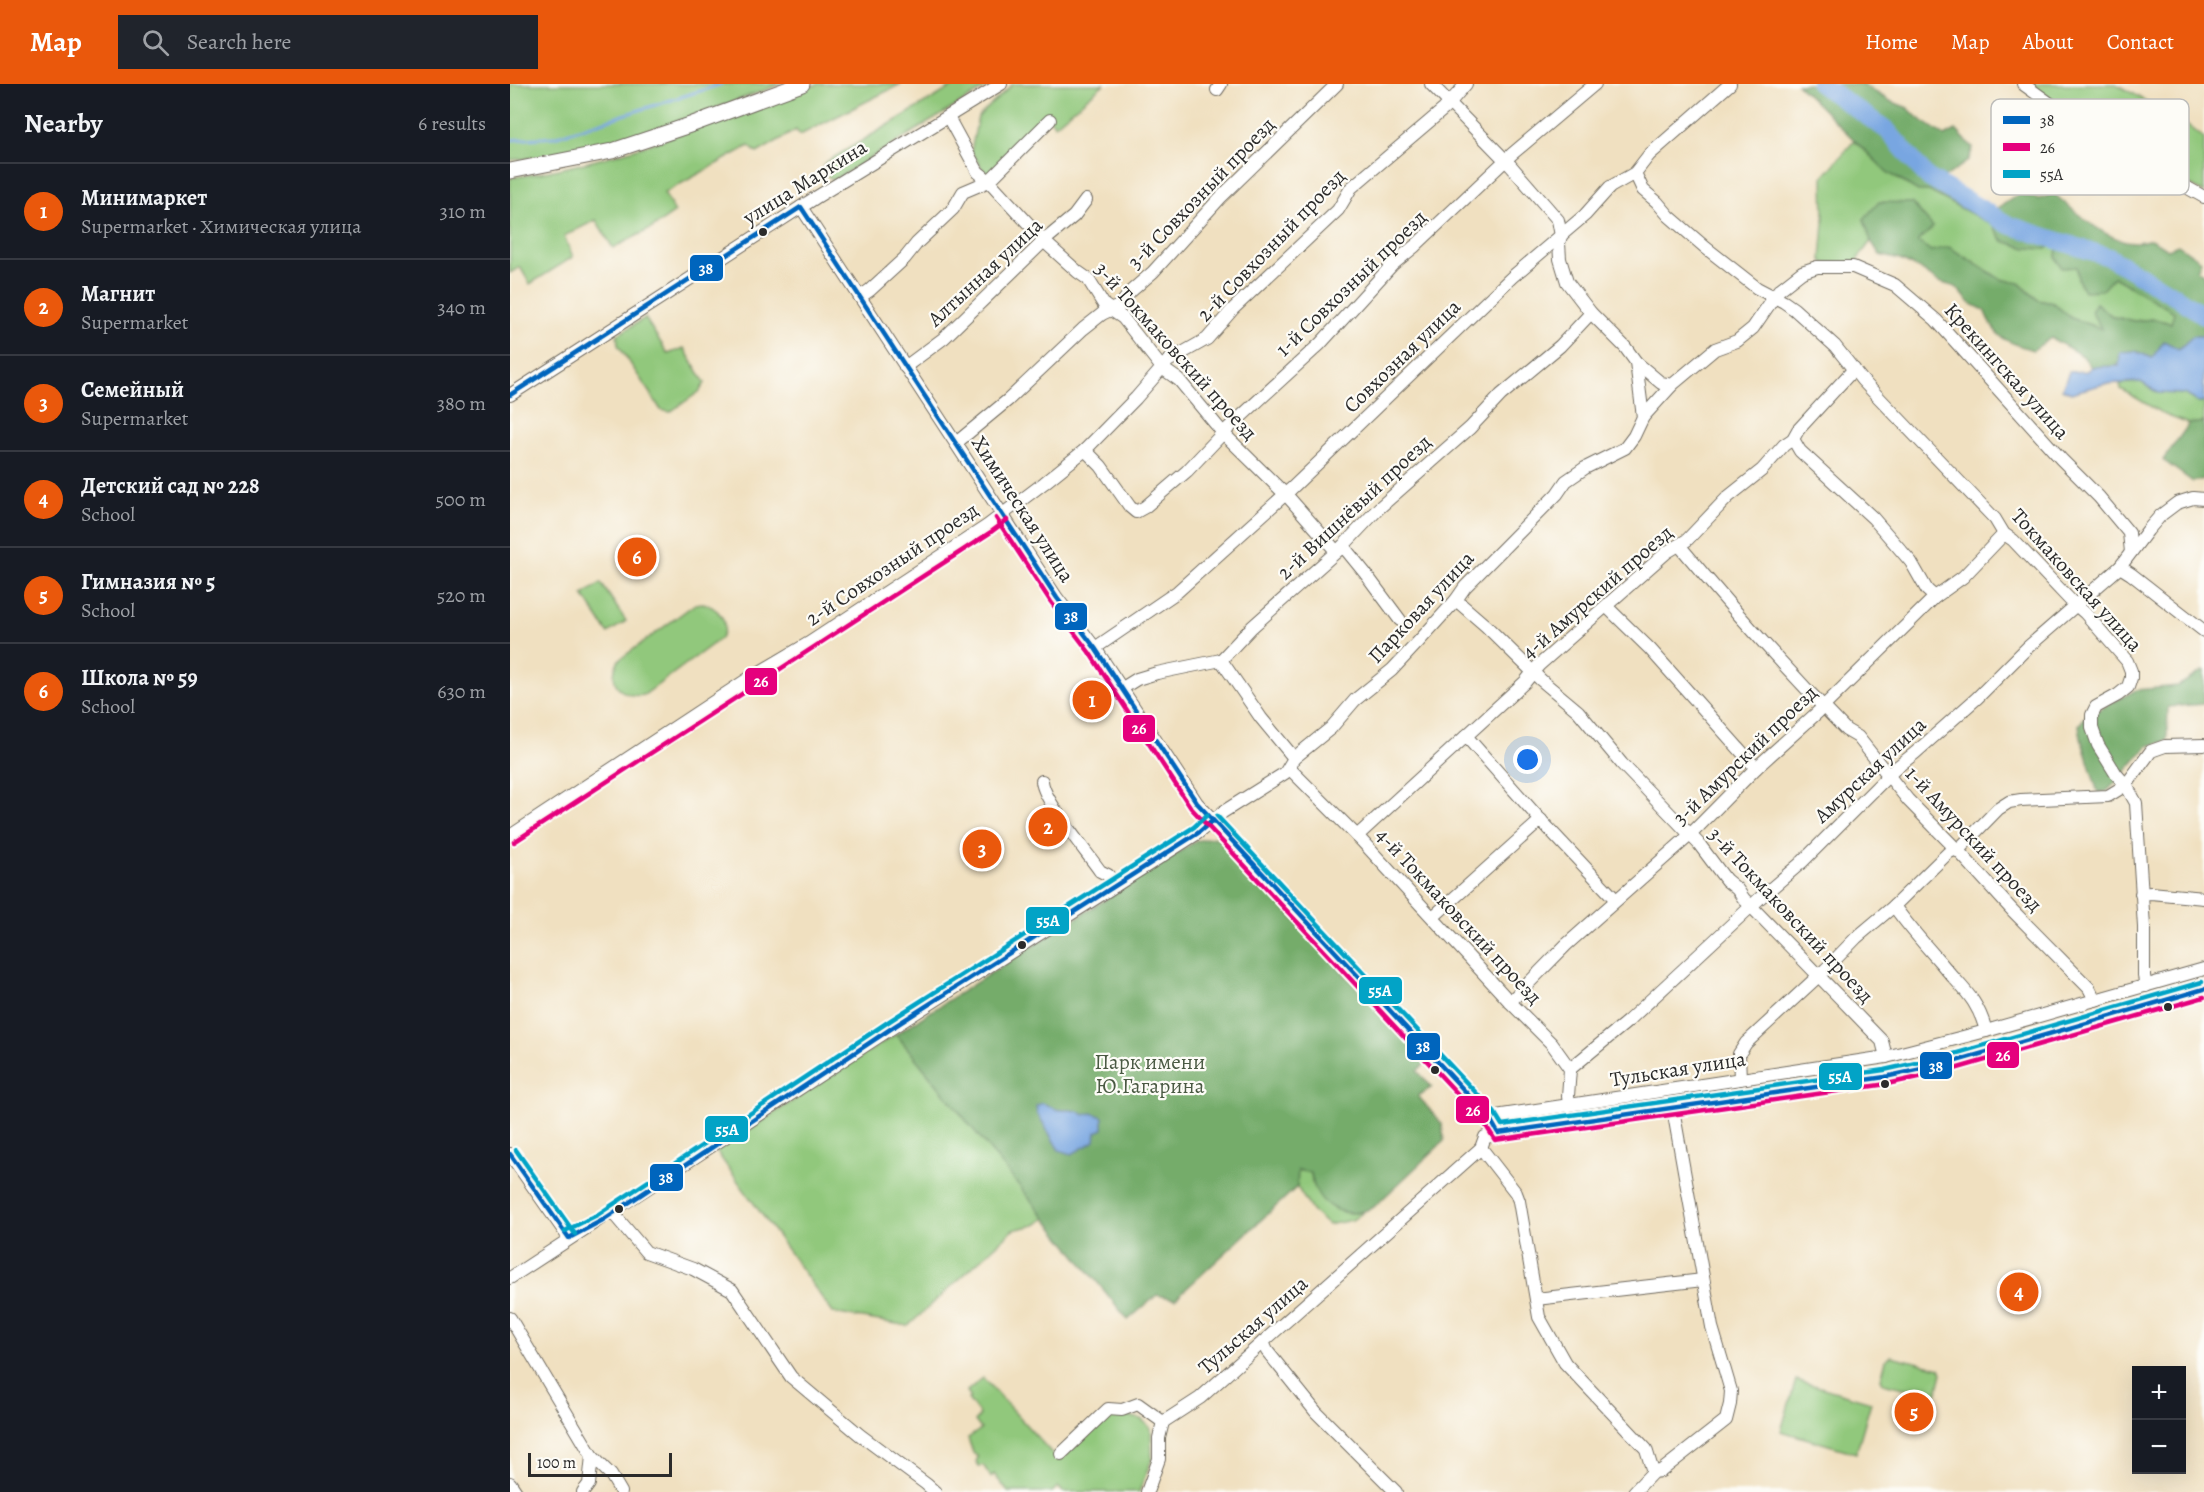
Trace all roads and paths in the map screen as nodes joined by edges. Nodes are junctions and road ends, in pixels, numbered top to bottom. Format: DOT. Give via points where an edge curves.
graph roads {
  1 [pos="802,84"];
  2 [pos="1001,84"];
  3 [pos="1337,84"];
  4 [pos="1431,84"];
  5 [pos="1466,84"];
  6 [pos="1595,84"];
  7 [pos="1730,84"];
  8 [pos="2023,84"];
  9 [pos="2044,99"];
  10 [pos="1448,102"];
  11 [pos="948,117"];
  12 [pos="1050,120"];
  13 [pos="1505,160"];
  14 [pos="510,171"];
  15 [pos="1635,173"];
  16 [pos="989,181"];
  17 [pos="2189,189"];
  18 [pos="2204,197"];
  19 [pos="1086,200"];
  20 [pos="801,207"];
  21 [pos="1561,236"];
  22 [pos="1045,240"];
  23 [pos="1817,267"];
  24 [pos="860,297"];
  25 [pos="1773,297"];
  26 [pos="1109,310"];
  27 [pos="1591,313"];
  28 [pos="1636,362"];
  29 [pos="905,367"];
  30 [pos="1162,368"];
  31 [pos="1854,369"];
  32 [pos="1672,385"];
  33 [pos="510,395"];
  34 [pos="1643,417"];
  35 [pos="1223,433"];
  36 [pos="1793,439"];
  37 [pos="956,443"];
  38 [pos="1085,450"];
  39 [pos="1284,495"];
  40 [pos="2198,499"];
  41 [pos="1002,514"];
  42 [pos="2004,534"];
  43 [pos="1679,545"];
  44 [pos="1339,548"];
  45 [pos="2131,552"];
  46 [pos="2120,567"];
  47 [pos="1935,597"];
  48 [pos="1456,600"];
  49 [pos="2076,606"];
  50 [pos="1607,607"];
  51 [pos="1400,620"];
  52 [pos="2204,631"];
  53 [pos="1095,648"];
  54 [pos="1221,660"];
  55 [pos="1533,673"];
  56 [pos="1121,689"];
  57 [pos="1824,706"];
  58 [pos="1466,736"];
  59 [pos="2204,745"];
  60 [pos="1292,763"];
  61 [pos="1756,768"];
  62 [pos="1888,775"];
  63 [pos="1042,781"];
  64 [pos="2126,785"];
  65 [pos="1541,820"];
  66 [pos="1212,821"];
  67 [pos="510,836"];
  68 [pos="1357,836"];
  69 [pos="1690,836"];
  70 [pos="1956,848"];
  71 [pos="1116,885"];
  72 [pos="2141,894"];
  73 [pos="2204,898"];
  74 [pos="1616,900"];
  75 [pos="1894,906"];
  76 [pos="1751,907"];
  77 [pos="1433,917"];
  78 [pos="2204,969"];
  79 [pos="1818,976"];
  80 [pos="2146,986"];
  81 [pos="2204,989"];
  82 [pos="2095,1000"];
  83 [pos="1510,1002"];
  84 [pos="1986,1031"];
  85 [pos="1886,1057"];
  86 [pos="1570,1069"];
  87 [pos="1740,1079"];
  88 [pos="1569,1105"];
  89 [pos="1673,1109"];
  90 [pos="1489,1117"];
  91 [pos="1498,1134"];
  92 [pos="1481,1148"];
  93 [pos="510,1154"];
  94 [pos="612,1212"];
  95 [pos="569,1238"];
  96 [pos="510,1278"];
  97 [pos="1702,1280"];
  98 [pos="1536,1299"];
  99 [pos="510,1318"];
  100 [pos="1263,1342"];
  101 [pos="1163,1422"];
  102 [pos="1061,1454"];
  103 [pos="592,1456"];
  104 [pos="1653,1472"];
  105 [pos="510,1483"];
  106 [pos="516,1492"];
  107 [pos="583,1492"];
  108 [pos="621,1492"];
  109 [pos="935,1492"];
  110 [pos="1147,1492"];
  111 [pos="1395,1492"];
  112 [pos="1634,1492"];
  1 -- 14 [label="main road" via="612,151"];
  2 -- 11 [label="street, улица Маркина"];
  3 -- 26 [label="street, 3-й Совхозный проезд" via="1220,198 1121,305"];
  4 -- 10 [label="street"];
  5 -- 10 [label="street, 2-й Совхозный проезд"];
  6 -- 13 [label="street, 1-й Совхозный проезд"];
  7 -- 15 [label="street, Совхозная улица"];
  8 -- 9 [label="street"];
  10 -- 13 [label="street"];
  10 -- 30 [label="street, 2-й Совхозный проезд" via="1351,188 1338,210 1233,309 1207,339"];
  11 -- 16 [label="street, 3-й Токмаковский проезд" via="978,172"];
  11 -- 20 [label="street, улица Маркина"];
  12 -- 16 [label="street"];
  13 -- 21 [label="street" via="1558,220"];
  13 -- 35 [label="street, 1-й Совхозный проезд" via="1393,264 1320,344"];
  15 -- 21 [label="street, Совхозная улица" via="1610,187"];
  15 -- 25 [label="street, Токмаковская улица" via="1643,190 1676,223 1756,288"];
  16 -- 22 [label="street, 3-й Токмаковский проезд"];
  16 -- 24 [label="street" via="963,192 953,209 905,258"];
  17 -- 18 [label="street"];
  19 -- 22 [label="street, Алтынная улица" via="1074,216"];
  20 -- 24 [label="street, Химическая улица"];
  20 -- 33 [label="street, улица Маркина"];
  21 -- 27 [label="street" via="1563,272"];
  21 -- 39 [label="street, Совхозная улица" via="1490,298"];
  22 -- 26 [label="street, 3-й Токмаковский проезд" via="1088,279"];
  22 -- 29 [label="street, Алтынная улица" via="944,338"];
  23 -- 25 [label="street, Парковая улица" via="1802,272"];
  23 -- 45 [label="street, Крекингская улица" via="1853,267 1878,277 1907,294 1936,320 2129,533"];
  24 -- 29 [label="street, Химическая улица"];
  25 -- 31 [label="street, Токмаковская улица" via="1789,305 1835,346"];
  25 -- 32 [label="street, Парковая улица" via="1753,328 1737,341 1715,349"];
  26 -- 30 [label="street, 3-й Токмаковский проезд" via="1124,318"];
  26 -- 37 [label="street, 3-й Совхозный проезд"];
  27 -- 28 [label="street"];
  27 -- 44 [label="street, 2-й Вишнёвый проезд"];
  28 -- 32 [label="street" via="1661,383"];
  28 -- 34 [label="street"];
  29 -- 37 [label="street, Химическая улица"];
  30 -- 35 [label="street, 3-й Токмаковский проезд" via="1179,380"];
  30 -- 38 [label="street, 2-й Совхозный проезд"];
  31 -- 36 [label="street, 4-й Амурский проезд"];
  31 -- 42 [label="street, Токмаковская улица" via="1995,519"];
  32 -- 34 [label="street, Парковая улица"];
  34 -- 48 [label="street, Парковая улица" via="1624,448 1566,481"];
  35 -- 38 [label="street, 1-й Совхозный проезд" via="1187,471 1136,512"];
  35 -- 39 [label="street, 3-й Токмаковский проезд"];
  36 -- 43 [label="street, 4-й Амурский проезд"];
  36 -- 47 [label="street" via="1800,451 1873,518"];
  37 -- 41 [label="street, Химическая улица"];
  38 -- 41 [label="street, 2-й Совхозный проезд"];
  39 -- 44 [label="street, 3-й Токмаковский проезд"];
  39 -- 53 [label="street, Совхозная улица" via="1177,592"];
  40 -- 45 [label="street, Амурская улица" via="2177,503"];
  41 -- 53 [label="street, Химическая улица"];
  41 -- 67 [label="street, 2-й Совхозный проезд"];
  42 -- 47 [label="street, 3-й Амурский проезд" via="1963,577"];
  42 -- 49 [label="street, Токмаковская улица"];
  43 -- 50 [label="street, 4-й Амурский проезд"];
  43 -- 57 [label="street, 1-й Амурский проезд"];
  44 -- 51 [label="street, 3-й Токмаковский проезд" via="1365,573"];
  44 -- 54 [label="street, 2-й Вишнёвый проезд"];
  45 -- 46 [label="street, Амурская улица"];
  46 -- 49 [label="street, Амурская улица"];
  46 -- 52 [label="street"];
  47 -- 57 [label="street, 3-й Амурский проезд"];
  48 -- 55 [label="street, 3-й Токмаковский проезд"];
  48 -- 60 [label="street, Парковая улица" via="1392,670 1355,700"];
  49 -- 62 [label="street, Амурская улица"];
  49 -- 64 [label="street, Токмаковская улица" via="2127,661 2131,671 2128,687 2096,707 2092,715 2098,745"];
  50 -- 55 [label="street, 4-й Амурский проезд"];
  50 -- 61 [label="street" via="1650,649"];
  53 -- 56 [label="street, Химическая улица"];
  54 -- 56 [label="street" via="1157,673"];
  54 -- 60 [label="street, 4-й Токмаковский проезд"];
  55 -- 58 [label="street, 4-й Амурский проезд"];
  55 -- 69 [label="street, 3-й Токмаковский проезд" via="1578,711"];
  56 -- 66 [label="street, Химическая улица"];
  57 -- 61 [label="street, 3-й Амурский проезд"];
  57 -- 62 [label="street, 1-й Амурский проезд" via="1858,737"];
  58 -- 65 [label="street"];
  58 -- 68 [label="street, 4-й Амурский проезд"];
  59 -- 64 [label="street" via="2165,746 2151,751"];
  60 -- 66 [label="street, Парковая улица" via="1285,773"];
  60 -- 68 [label="street, 4-й Токмаковский проезд"];
  61 -- 69 [label="street, 3-й Амурский проезд"];
  62 -- 70 [label="street, 1-й Амурский проезд"];
  62 -- 76 [label="street, Амурская улица"];
  63 -- 71 [label="street" via="1043,790 1072,831"];
  64 -- 70 [label="street" via="2108,796 2009,802"];
  64 -- 72 [label="street, Токмаковская улица" via="2136,803"];
  65 -- 74 [label="street"];
  65 -- 77 [label="street"];
  66 -- 71 [label="street, Парковая улица"];
  66 -- 90 [label="street, Химическая улица"];
  68 -- 77 [label="street, 4-й Токмаковский проезд"];
  69 -- 74 [label="street, 3-й Амурский проезд"];
  69 -- 76 [label="street, 3-й Токмаковский проезд"];
  70 -- 75 [label="street"];
  70 -- 82 [label="street, 1-й Амурский проезд" via="2089,988"];
  71 -- 94 [label="street, Парковая улица"];
  72 -- 73 [label="street"];
  72 -- 80 [label="street, Токмаковская улица"];
  74 -- 83 [label="street, 3-й Амурский проезд"];
  75 -- 79 [label="street"];
  75 -- 84 [label="street" via="1974,999"];
  76 -- 79 [label="street, 3-й Токмаковский проезд"];
  76 -- 86 [label="street, Амурская улица"];
  77 -- 83 [label="street, 4-й Токмаковский проезд"];
  78 -- 80 [label="street, Тульская улица"];
  79 -- 85 [label="street, 3-й Токмаковский проезд" via="1882,1041"];
  79 -- 87 [label="street" via="1746,1042 1739,1054"];
  80 -- 82 [label="street, Тульская улица"];
  81 -- 89 [label="street, Тульская улица" via="1949,1063 1864,1081"];
  82 -- 84 [label="street, Тульская улица"];
  83 -- 86 [label="street, 4-й Токмаковский проезд" via="1552,1044"];
  84 -- 85 [label="street, Тульская улица"];
  85 -- 87 [label="street, Тульская улица"];
  86 -- 88 [label="street"];
  87 -- 88 [label="street, Тульская улица"];
  88 -- 90 [label="street, Тульская улица"];
  89 -- 91 [label="street, Тульская улица"];
  89 -- 97 [label="street"];
  90 -- 91 [label="street"];
  91 -- 92 [label="street, Тульская улица" via="1485,1137"];
  92 -- 98 [label="street" via="1520,1201"];
  92 -- 100 [label="street, Тульская улица"];
  93 -- 95 [label="street"];
  94 -- 95 [label="street, Парковая улица"];
  94 -- 109 [label="street" via="646,1252 693,1269 732,1290 791,1377"];
  95 -- 96 [label="street, Парковая улица"];
  97 -- 98 [label="street"];
  97 -- 104 [label="street" via="1731,1391 1726,1420 1661,1471"];
  98 -- 104 [label="street" via="1539,1317 1560,1356 1646,1449"];
  99 -- 103 [label="street"];
  100 -- 101 [label="street, Тульская улица" via="1200,1398"];
  100 -- 111 [label="street" via="1316,1412"];
  101 -- 102 [label="street" via="1138,1404 1122,1410 1108,1409"];
  101 -- 110 [label="street" via="1159,1459"];
  103 -- 107 [label="street" via="589,1485"];
  103 -- 108 [label="street"];
  104 -- 112 [label="street"];
  105 -- 106 [label="street"];
}
